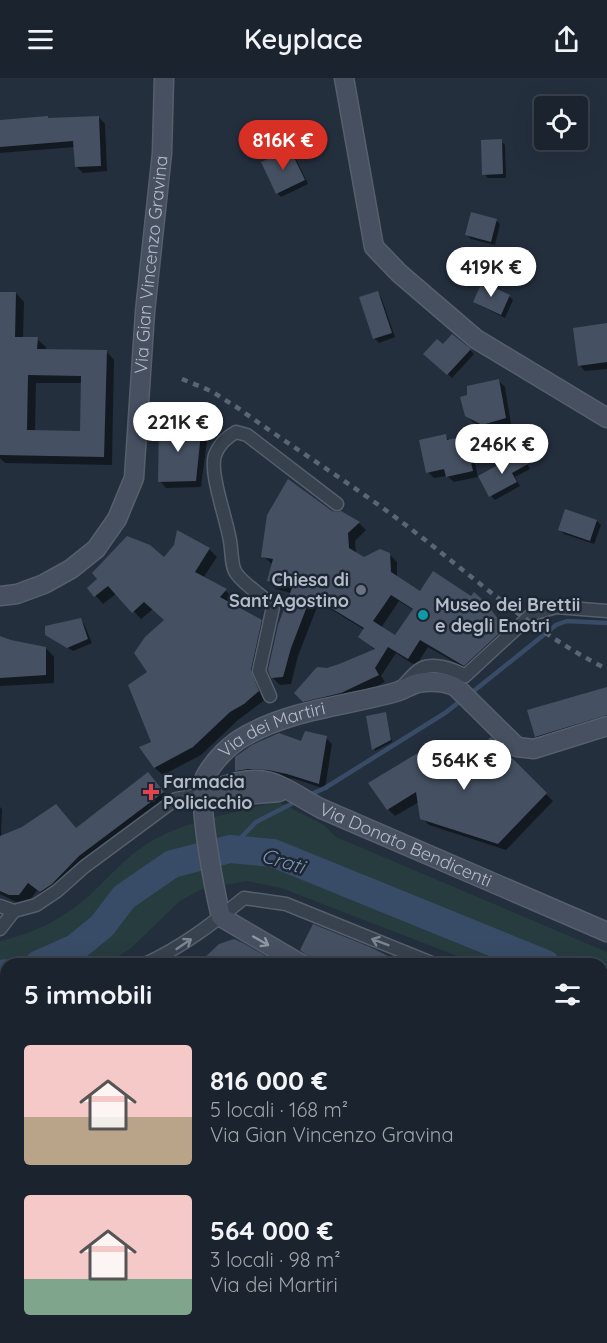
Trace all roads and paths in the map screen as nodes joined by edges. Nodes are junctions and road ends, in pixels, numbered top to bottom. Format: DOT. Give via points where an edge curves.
graph roads {
  1 [pos="164,78"];
  2 [pos="344,78"];
  3 [pos="607,418"];
  4 [pos="336,504"];
  5 [pos="0,596"];
  6 [pos="607,611"];
  7 [pos="397,692"];
  8 [pos="270,696"];
  9 [pos="607,726"];
  10 [pos="203,803"];
  11 [pos="0,906"];
  12 [pos="14,911"];
  13 [pos="221,917"];
  14 [pos="0,929"];
  15 [pos="607,932"];
  16 [pos="158,958"];
  17 [pos="291,958"];
  18 [pos="419,958"];
  1 -- 5 [label="street, Via Gian Vincenzo Gravina" via="162,153 145,312 134,478 117,519 96,549 44,584"];
  2 -- 3 [label="street" via="374,247 476,339"];
  4 -- 8 [label="street" via="247,435 236,432 225,438 214,456 234,571 273,607 259,671"];
  6 -- 7 [label="street" via="556,607 532,614 465,676 453,669 424,666"];
  7 -- 9 [label="street, Via dei Martiri" via="417,683 450,683 517,747 534,749"];
  7 -- 10 [label="street, Via dei Martiri" via="328,706 245,735 218,757 204,778"];
  10 -- 12 [label="street" via="176,799 57,891 36,905"];
  10 -- 13 [label="street"];
  10 -- 15 [label="street, Via Donato Bendicenti" via="233,782 277,784 322,809"];
  11 -- 12 [label="street"];
  12 -- 14 [label="street"];
  16 -- 13 [label="street, one-way"];
  13 -- 17 [label="street, one-way"];
  18 -- 13 [label="street, one-way" via="286,904 244,898"];
}
